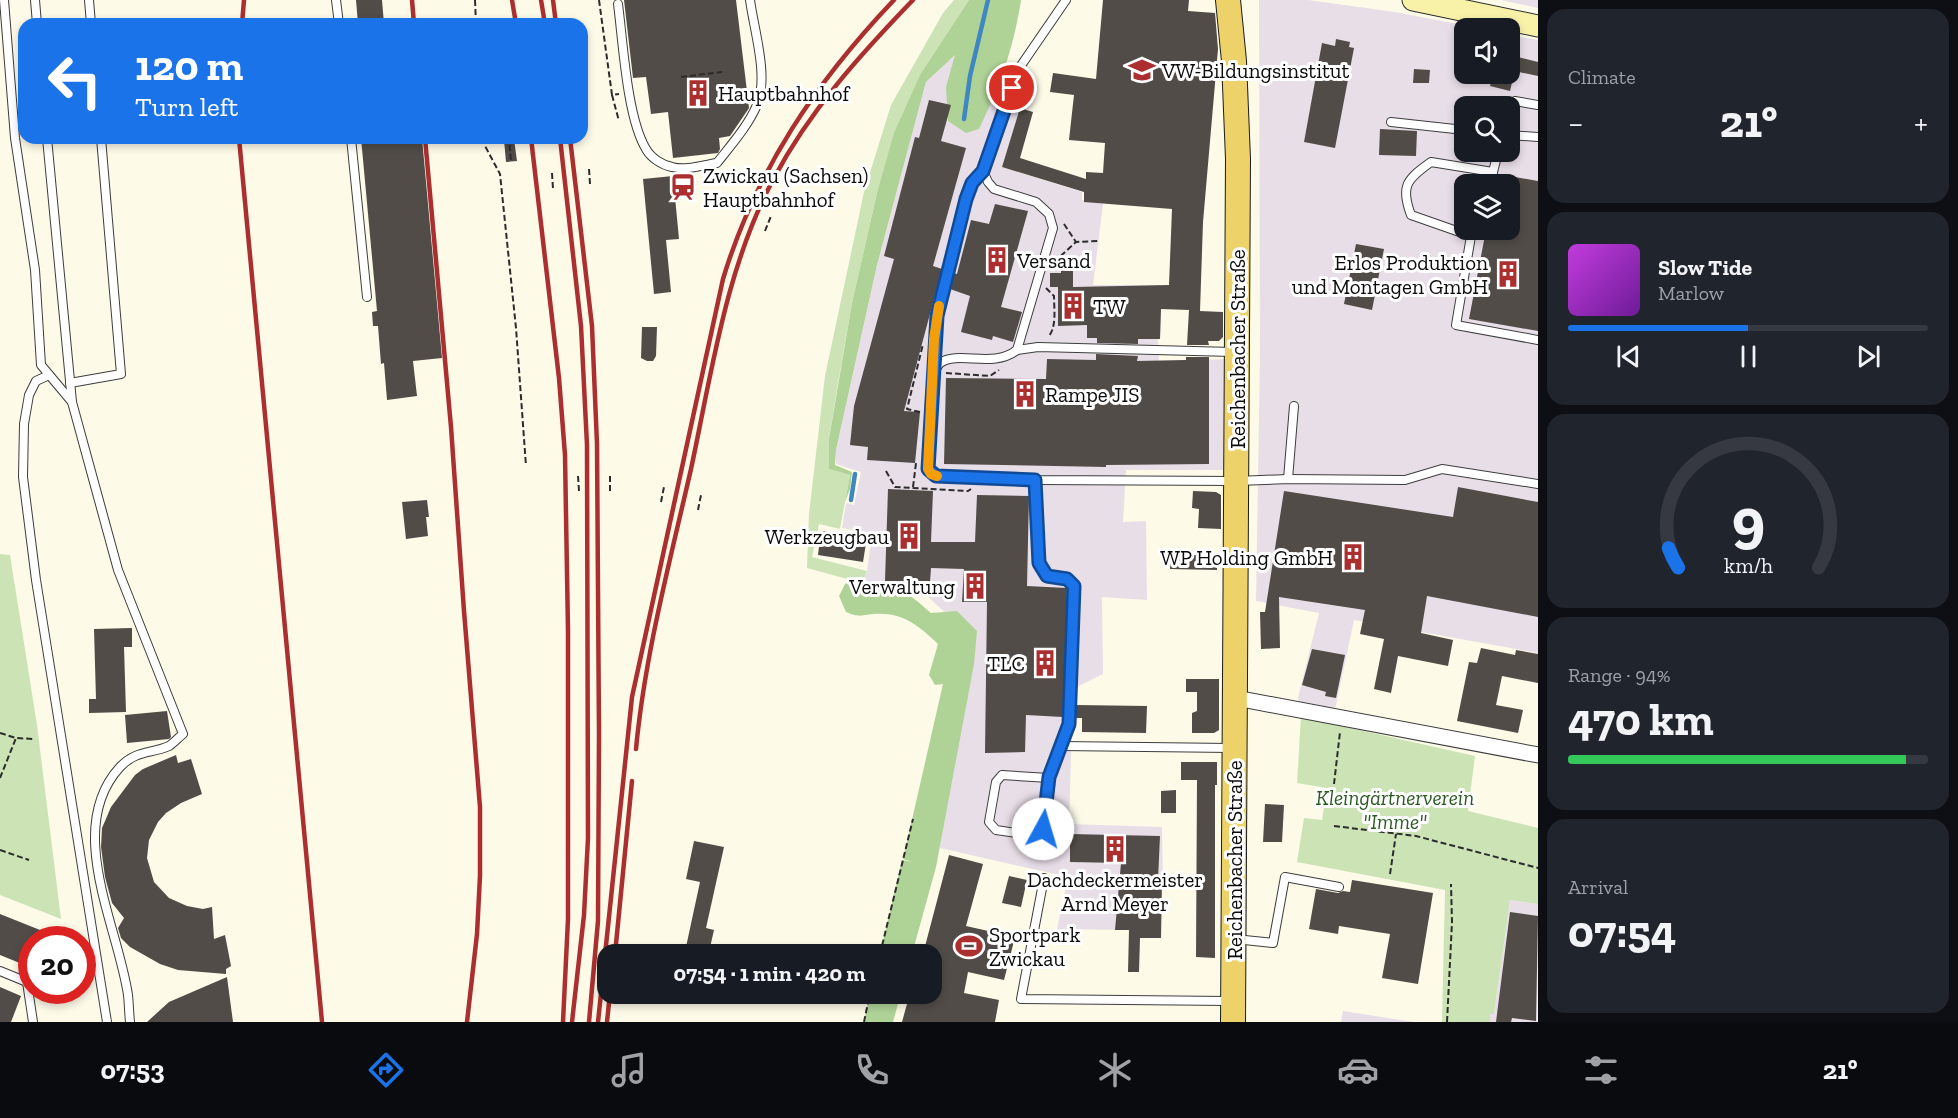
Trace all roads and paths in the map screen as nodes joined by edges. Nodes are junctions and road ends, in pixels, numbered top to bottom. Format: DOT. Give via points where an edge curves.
graph roads {
  1 [pos="4,0"];
  2 [pos="34,0"];
  3 [pos="89,0"];
  4 [pos="336,0"];
  5 [pos="475,0"];
  6 [pos="599,0"];
  7 [pos="750,0"];
  8 [pos="1065,0"];
  9 [pos="1228,0"];
  10 [pos="1413,0"];
  11 [pos="618,4"];
  12 [pos="36,18"];
  13 [pos="90,18"];
  14 [pos="338,18"];
  15 [pos="476,18"];
  16 [pos="1538,26"];
  17 [pos="722,72"];
  18 [pos="681,77"];
  19 [pos="630,92"];
  20 [pos="612,95"];
  21 [pos="1520,102"];
  22 [pos="1538,105"];
  23 [pos="619,121"];
  24 [pos="1392,122"];
  25 [pos="1454,129"];
  26 [pos="1520,136"];
  27 [pos="1538,137"];
  28 [pos="48,144"];
  29 [pos="101,144"];
  30 [pos="352,144"];
  31 [pos="485,144"];
  32 [pos="510,144"];
  33 [pos="512,161"];
  34 [pos="1495,162"];
  35 [pos="589,169"];
  36 [pos="983,171"];
  37 [pos="1493,171"];
  38 [pos="552,173"];
  39 [pos="1492,174"];
  40 [pos="590,184"];
  41 [pos="553,189"];
  42 [pos="744,195"];
  43 [pos="738,209"];
  44 [pos="771,216"];
  45 [pos="1060,217"];
  46 [pos="1454,228"];
  47 [pos="765,231"];
  48 [pos="1472,240"];
  49 [pos="1077,242"];
  50 [pos="367,297"];
  51 [pos="1538,340"];
  52 [pos="923,345"];
  53 [pos="1017,350"];
  54 [pos="1238,352"];
  55 [pos="934,371"];
  56 [pos="49,375"];
  57 [pos="70,382"];
  58 [pos="72,402"];
  59 [pos="1294,406"];
  60 [pos="923,412"];
  61 [pos="918,454"];
  62 [pos="526,466"];
  63 [pos="578,476"];
  64 [pos="610,476"];
  65 [pos="1288,479"];
  66 [pos="1035,480"];
  67 [pos="1237,481"];
  68 [pos="1538,484"];
  69 [pos="664,487"];
  70 [pos="913,488"];
  71 [pos="610,491"];
  72 [pos="579,492"];
  73 [pos="701,495"];
  74 [pos="661,502"];
  75 [pos="698,510"];
  76 [pos="1236,698"];
  77 [pos="1341,717"];
  78 [pos="0,733"];
  79 [pos="16,738"];
  80 [pos="34,739"];
  81 [pos="1060,746"];
  82 [pos="1235,748"];
  83 [pos="1538,755"];
  84 [pos="1049,777"];
  85 [pos="0,778"];
  86 [pos="1334,784"];
  87 [pos="913,819"];
  88 [pos="1334,826"];
  89 [pos="1396,834"];
  90 [pos="0,850"];
  91 [pos="29,860"];
  92 [pos="1538,868"];
  93 [pos="1390,874"];
  94 [pos="1044,878"];
  95 [pos="1451,884"];
  96 [pos="1339,886"];
  97 [pos="1234,938"];
  98 [pos="882,944"];
  99 [pos="0,971"];
  100 [pos="868,1004"];
  101 [pos="1233,1012"];
  102 [pos="33,1022"];
  103 [pos="107,1022"];
  104 [pos="130,1022"];
  105 [pos="864,1022"];
  106 [pos="1447,1022"];
  1 -- 56 [label="lane" via="15,138 35,270 41,365"];
  2 -- 12 [label="lane"];
  3 -- 13 [label="lane"];
  4 -- 14 [label="lane"];
  5 -- 15 [label="path"];
  6 -- 20 [label="path"];
  7 -- 19 [label="lane" via="761,91 745,126 717,163 686,168 656,160 646,150 636,126"];
  8 -- 36 [label="lane" via="1020,67"];
  9 -- 54 [label="main road, Reichenbacher Straße" via="1237,109"];
  10 -- 16 [label="main road"];
  11 -- 19 [label="lane"];
  17 -- 18 [label="path"];
  19 -- 20 [label="path"];
  20 -- 23 [label="path"];
  21 -- 22 [label="lane"];
  24 -- 25 [label="lane"];
  26 -- 27 [label="lane"];
  28 -- 57 [label="lane"];
  29 -- 57 [label="lane" via="121,374"];
  30 -- 50 [label="lane"];
  31 -- 62 [label="path" via="500,174"];
  32 -- 33 [label="path"];
  34 -- 37 [label="lane"];
  35 -- 40 [label="path"];
  36 -- 53 [label="lane" via="994,189 1036,202 1049,214 1053,228"];
  36 -- 55 [label="lane" via="972,183 952,252 937,316"];
  37 -- 39 [label="lane"];
  37 -- 46 [label="lane" via="1431,162 1412,176 1404,198 1411,216"];
  38 -- 41 [label="path"];
  42 -- 43 [label="path"];
  44 -- 47 [label="path"];
  45 -- 49 [label="path"];
  48 -- 51 [label="lane" via="1456,325"];
  52 -- 60 [label="path" via="907,409"];
  53 -- 54 [label="lane" via="1038,346"];
  53 -- 55 [label="lane" via="999,358 952,359 940,363"];
  54 -- 67 [label="main road, Reichenbacher Straße"];
  55 -- 66 [label="lane" via="928,469 936,476"];
  56 -- 58 [label="lane"];
  56 -- 103 [label="lane" via="36,381 29,395 23,477"];
  57 -- 58 [label="lane"];
  58 -- 104 [label="lane" via="118,570 183,734 170,745 139,753 120,766 104,790 95,823 96,860 128,994"];
  59 -- 65 [label="lane"];
  61 -- 70 [label="path"];
  63 -- 72 [label="path"];
  64 -- 71 [label="path"];
  65 -- 67 [label="lane"];
  65 -- 68 [label="lane" via="1405,480 1443,469"];
  66 -- 67 [label="lane"];
  66 -- 81 [label="lane" via="1039,563 1047,576 1067,579 1074,586 1069,724"];
  67 -- 76 [label="main road, Reichenbacher Straße"];
  69 -- 74 [label="path"];
  73 -- 75 [label="path"];
  76 -- 77 [label="street"];
  76 -- 82 [label="main road, Reichenbacher Straße"];
  77 -- 83 [label="street"];
  77 -- 86 [label="path"];
  78 -- 79 [label="path"];
  79 -- 80 [label="path"];
  79 -- 85 [label="path"];
  81 -- 82 [label="lane"];
  81 -- 84 [label="lane"];
  82 -- 97 [label="main road, Reichenbacher Straße"];
  84 -- 84 [label="lane" via="1002,776 996,782 988,822 996,830 1037,836 1043,829"];
  87 -- 98 [label="path"];
  88 -- 89 [label="path"];
  89 -- 92 [label="path"];
  89 -- 93 [label="path"];
  90 -- 91 [label="path"];
  94 -- 101 [label="lane" via="1021,999"];
  95 -- 106 [label="path"];
  96 -- 97 [label="lane" via="1285,877 1273,943"];
  97 -- 101 [label="main road, Reichenbacher Straße"];
  99 -- 102 [label="lane" via="27,982"];
  100 -- 105 [label="path"];
}
